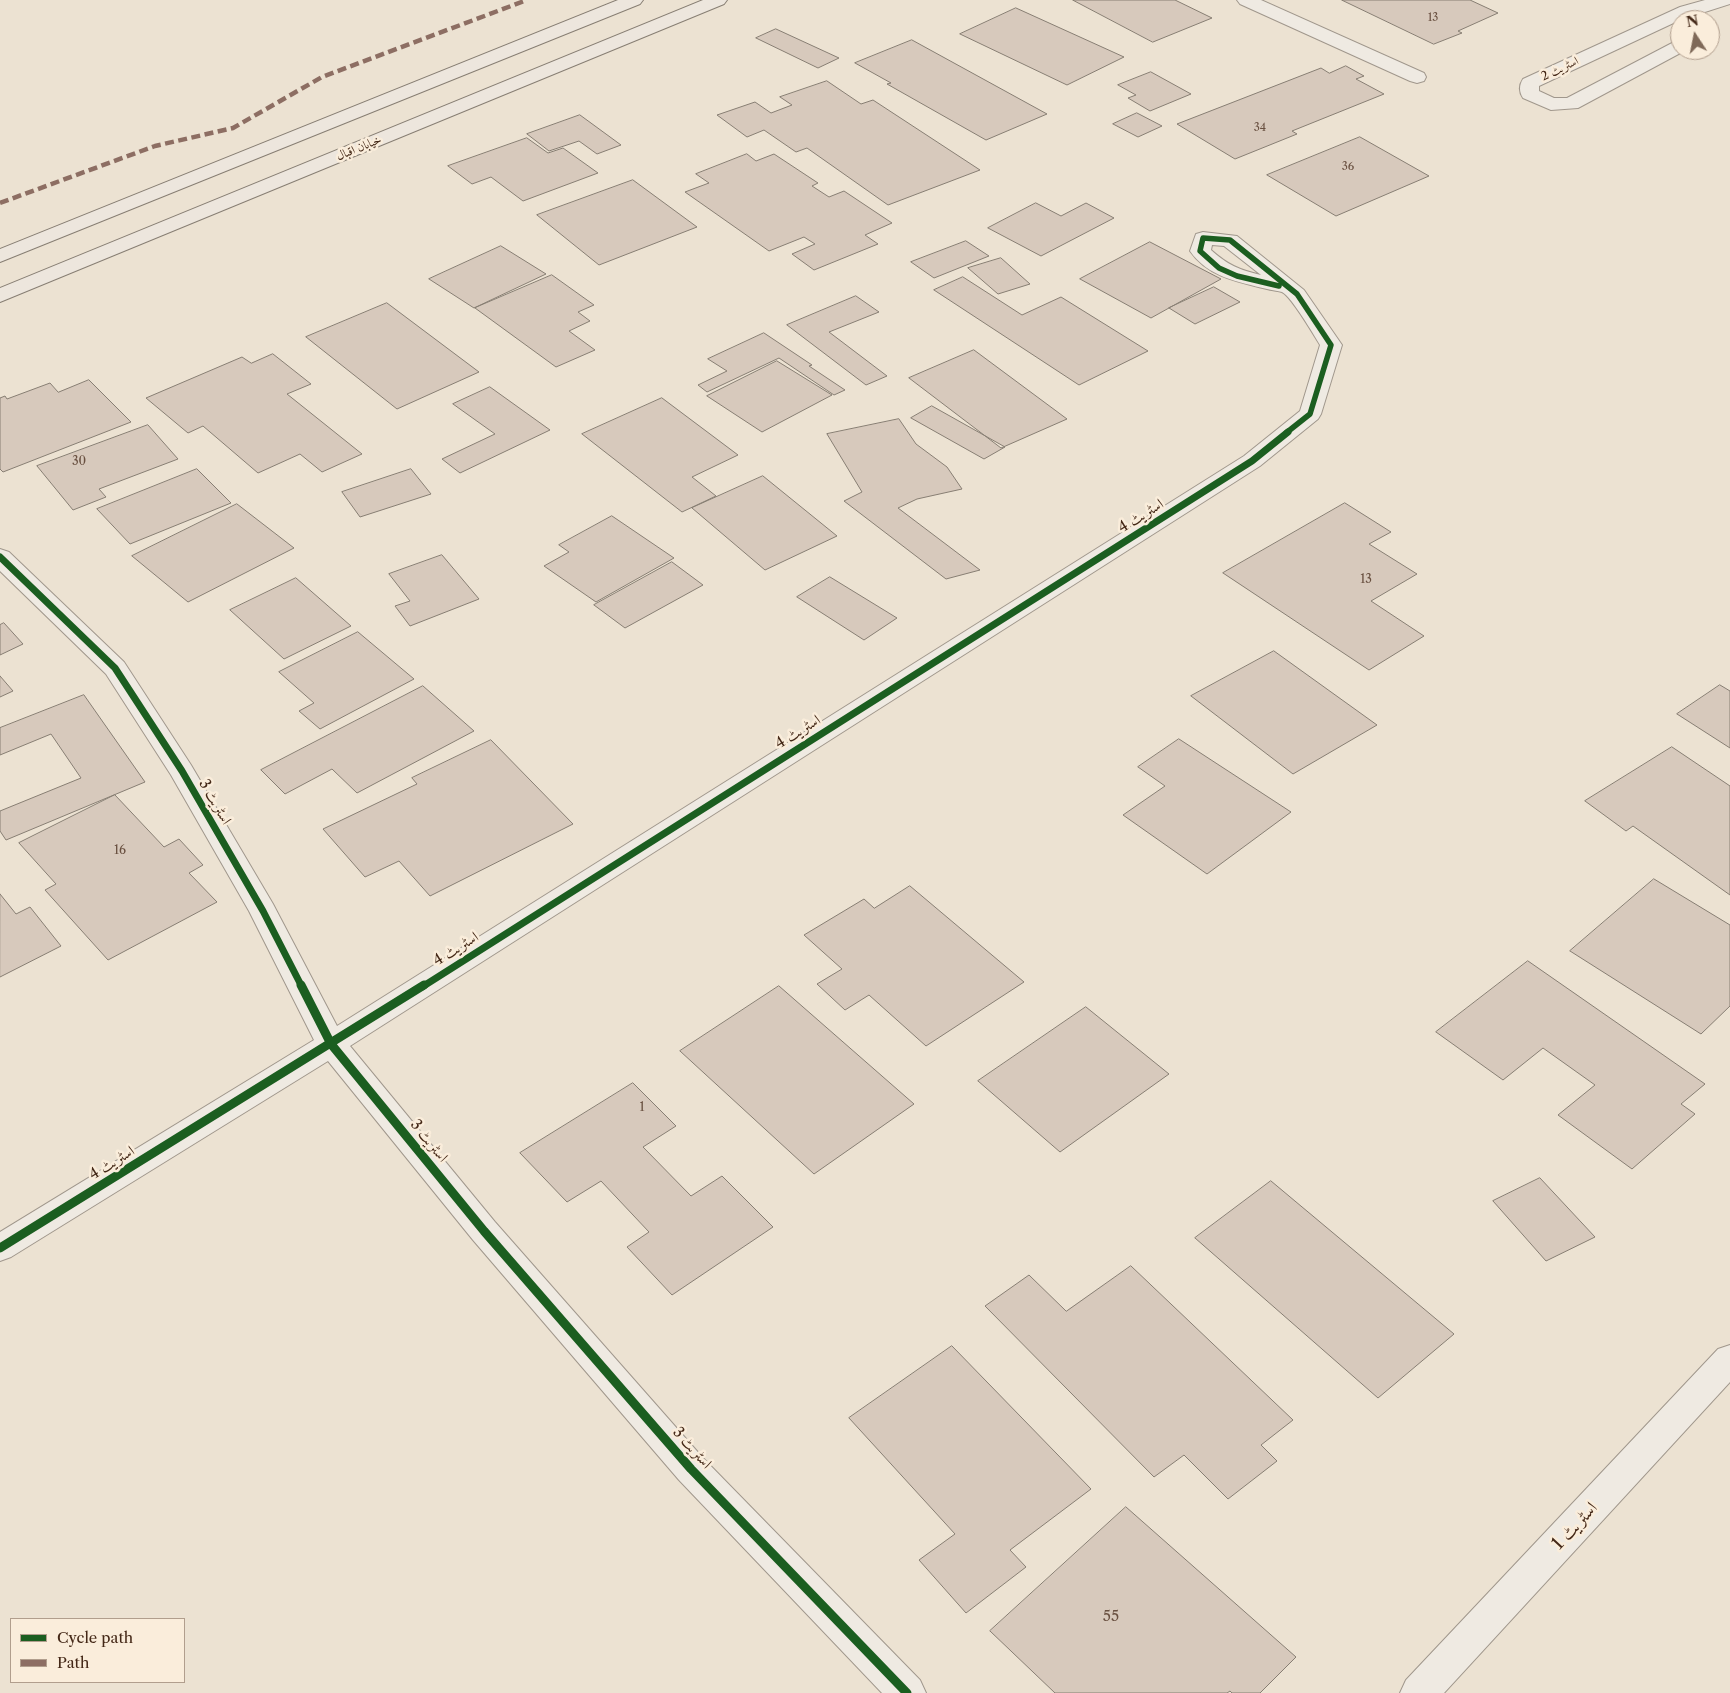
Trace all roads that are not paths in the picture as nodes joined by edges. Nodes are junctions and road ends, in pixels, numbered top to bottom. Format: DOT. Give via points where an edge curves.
graph roads {
  1 [pos="634,0"];
  2 [pos="718,0"];
  3 [pos="1246,0"];
  4 [pos="1725,0"];
  5 [pos="1690,10"];
  6 [pos="1670,18"];
  7 [pos="1670,51"];
  8 [pos="1417,77"];
  9 [pos="0,256"];
  10 [pos="1279,286"];
  11 [pos="0,296"];
  12 [pos="0,558"];
  13 [pos="331,1044"];
  14 [pos="0,1248"];
  15 [pos="1730,1359"];
  16 [pos="907,1693"];
  17 [pos="1419,1693"];
  1 -- 9 [label="main road"];
  2 -- 11 [label="main road, خیابان اقبال"];
  3 -- 8 [label="street"];
  4 -- 5 [label="street, اسٹریٹ 2"];
  6 -- 7 [label="street, اسٹریٹ 2" via="1530,83 1530,94 1551,104 1571,104"];
  10 -- 13 [label="street, اسٹریٹ 4" via="1236,276 1219,268 1200,251 1203,238 1230,240 1297,294 1331,345 1310,414 1252,461"];
  12 -- 13 [label="street, اسٹریٹ 3" via="115,668 182,771 263,911"];
  13 -- 14 [label="street, اسٹریٹ 4"];
  13 -- 16 [label="street, اسٹریٹ 3" via="484,1230 691,1469"];
  15 -- 17 [label="street, اسٹریٹ 1"];
}
